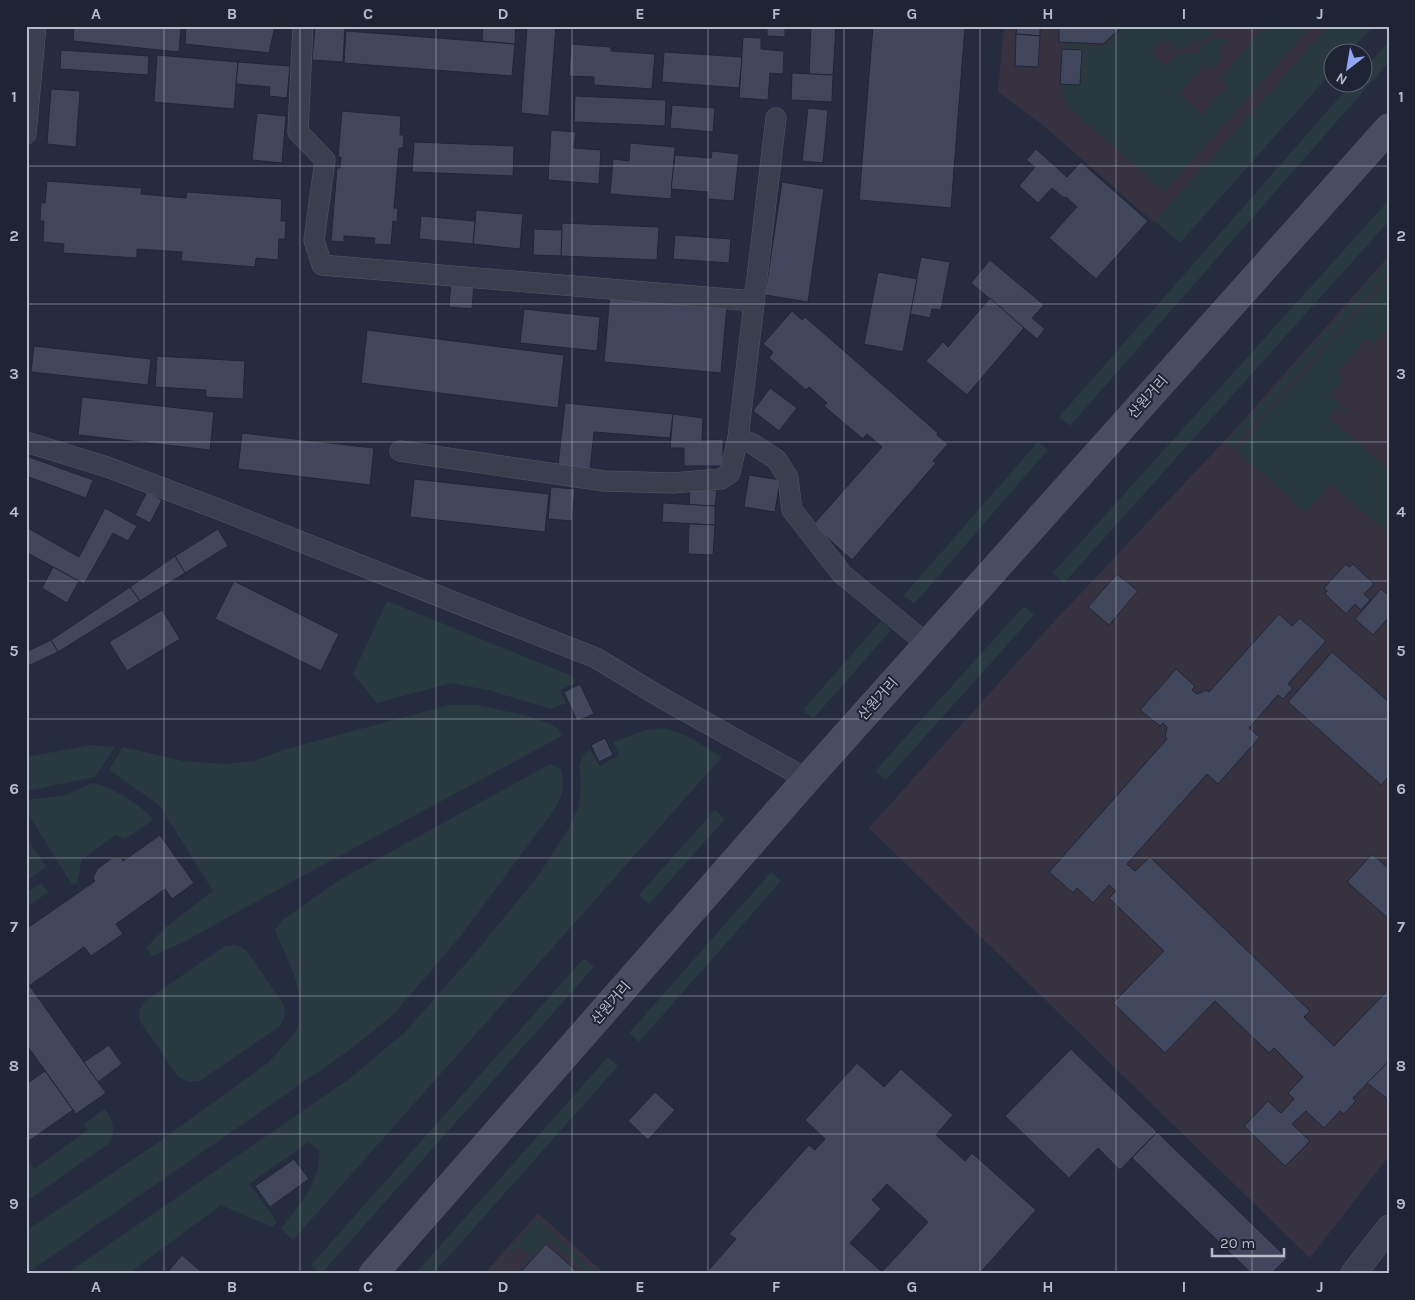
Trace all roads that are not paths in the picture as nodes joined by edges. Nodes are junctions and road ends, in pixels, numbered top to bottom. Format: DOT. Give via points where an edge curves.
graph roads {
  1 [pos="36,26"];
  2 [pos="303,26"];
  3 [pos="776,118"];
  4 [pos="1389,128"];
  5 [pos="26,134"];
  6 [pos="754,301"];
  7 [pos="738,438"];
  8 [pos="26,442"];
  9 [pos="400,451"];
  10 [pos="927,644"];
  11 [pos="807,779"];
  12 [pos="1389,1228"];
  13 [pos="372,1274"];
  14 [pos="1353,1274"];
  1 -- 5 [label="street"];
  2 -- 6 [label="street" via="298,132 325,160 314,240 322,266"];
  3 -- 6 [label="street"];
  4 -- 10 [label="main road, 산원거리"];
  6 -- 7 [label="street"];
  7 -- 9 [label="street" via="730,473 721,479 673,483 604,481"];
  7 -- 10 [label="street" via="777,460 788,478 792,510 842,574"];
  8 -- 11 [label="street" via="107,467 218,509 596,658"];
  10 -- 11 [label="main road, 산원거리"];
  11 -- 13 [label="main road, 산원거리"];
  12 -- 14 [label="street"];
}
